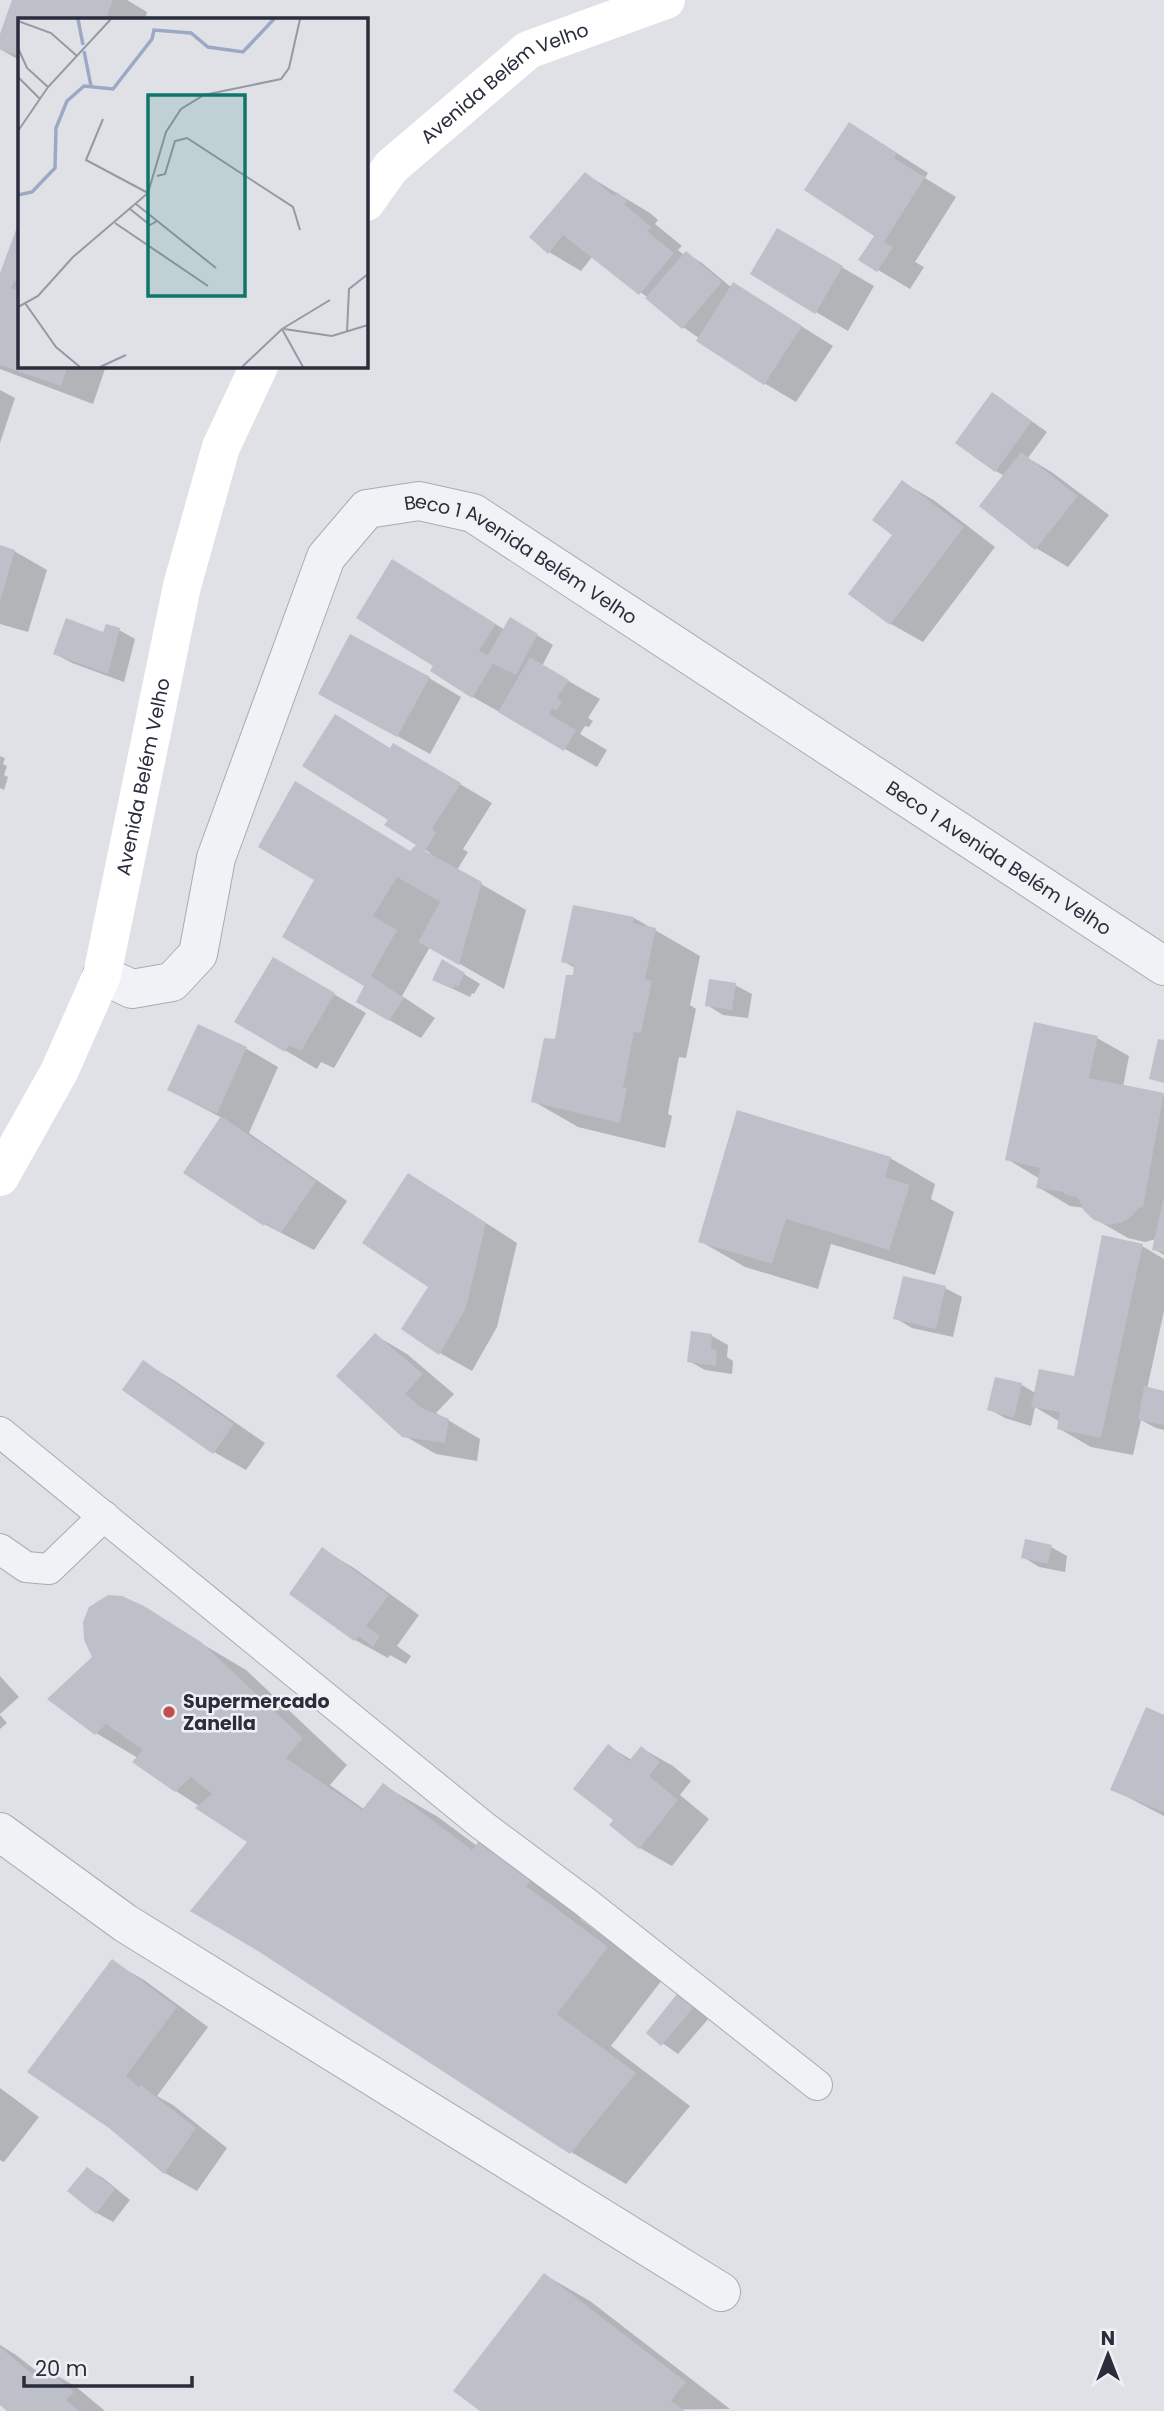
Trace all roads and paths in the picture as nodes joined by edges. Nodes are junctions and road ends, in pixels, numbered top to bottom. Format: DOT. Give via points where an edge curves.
graph roads {
  1 [pos="666,0"];
  2 [pos="368,199"];
  3 [pos="258,368"];
  4 [pos="1164,966"];
  5 [pos="102,975"];
  6 [pos="0,1176"];
  7 [pos="0,1432"];
  8 [pos="104,1516"];
  9 [pos="0,1549"];
  10 [pos="0,1832"];
  11 [pos="817,2085"];
  12 [pos="721,2292"];
  1 -- 2 [label="main road, Avenida Belém Velho" via="528,50 391,167"];
  3 -- 5 [label="main road, Avenida Belém Velho" via="221,447 182,586"];
  4 -- 5 [label="street, Beco 1 Avenida Belém Velho" via="473,513 419,501 367,509 326,557 216,858 198,954 172,982 132,989"];
  5 -- 6 [label="main road, Avenida Belém Velho" via="59,1072"];
  7 -- 8 [label="lane"];
  8 -- 9 [label="lane" via="49,1569 26,1567"];
  8 -- 11 [label="lane" via="482,1825"];
  10 -- 12 [label="street" via="125,1923"];
}
